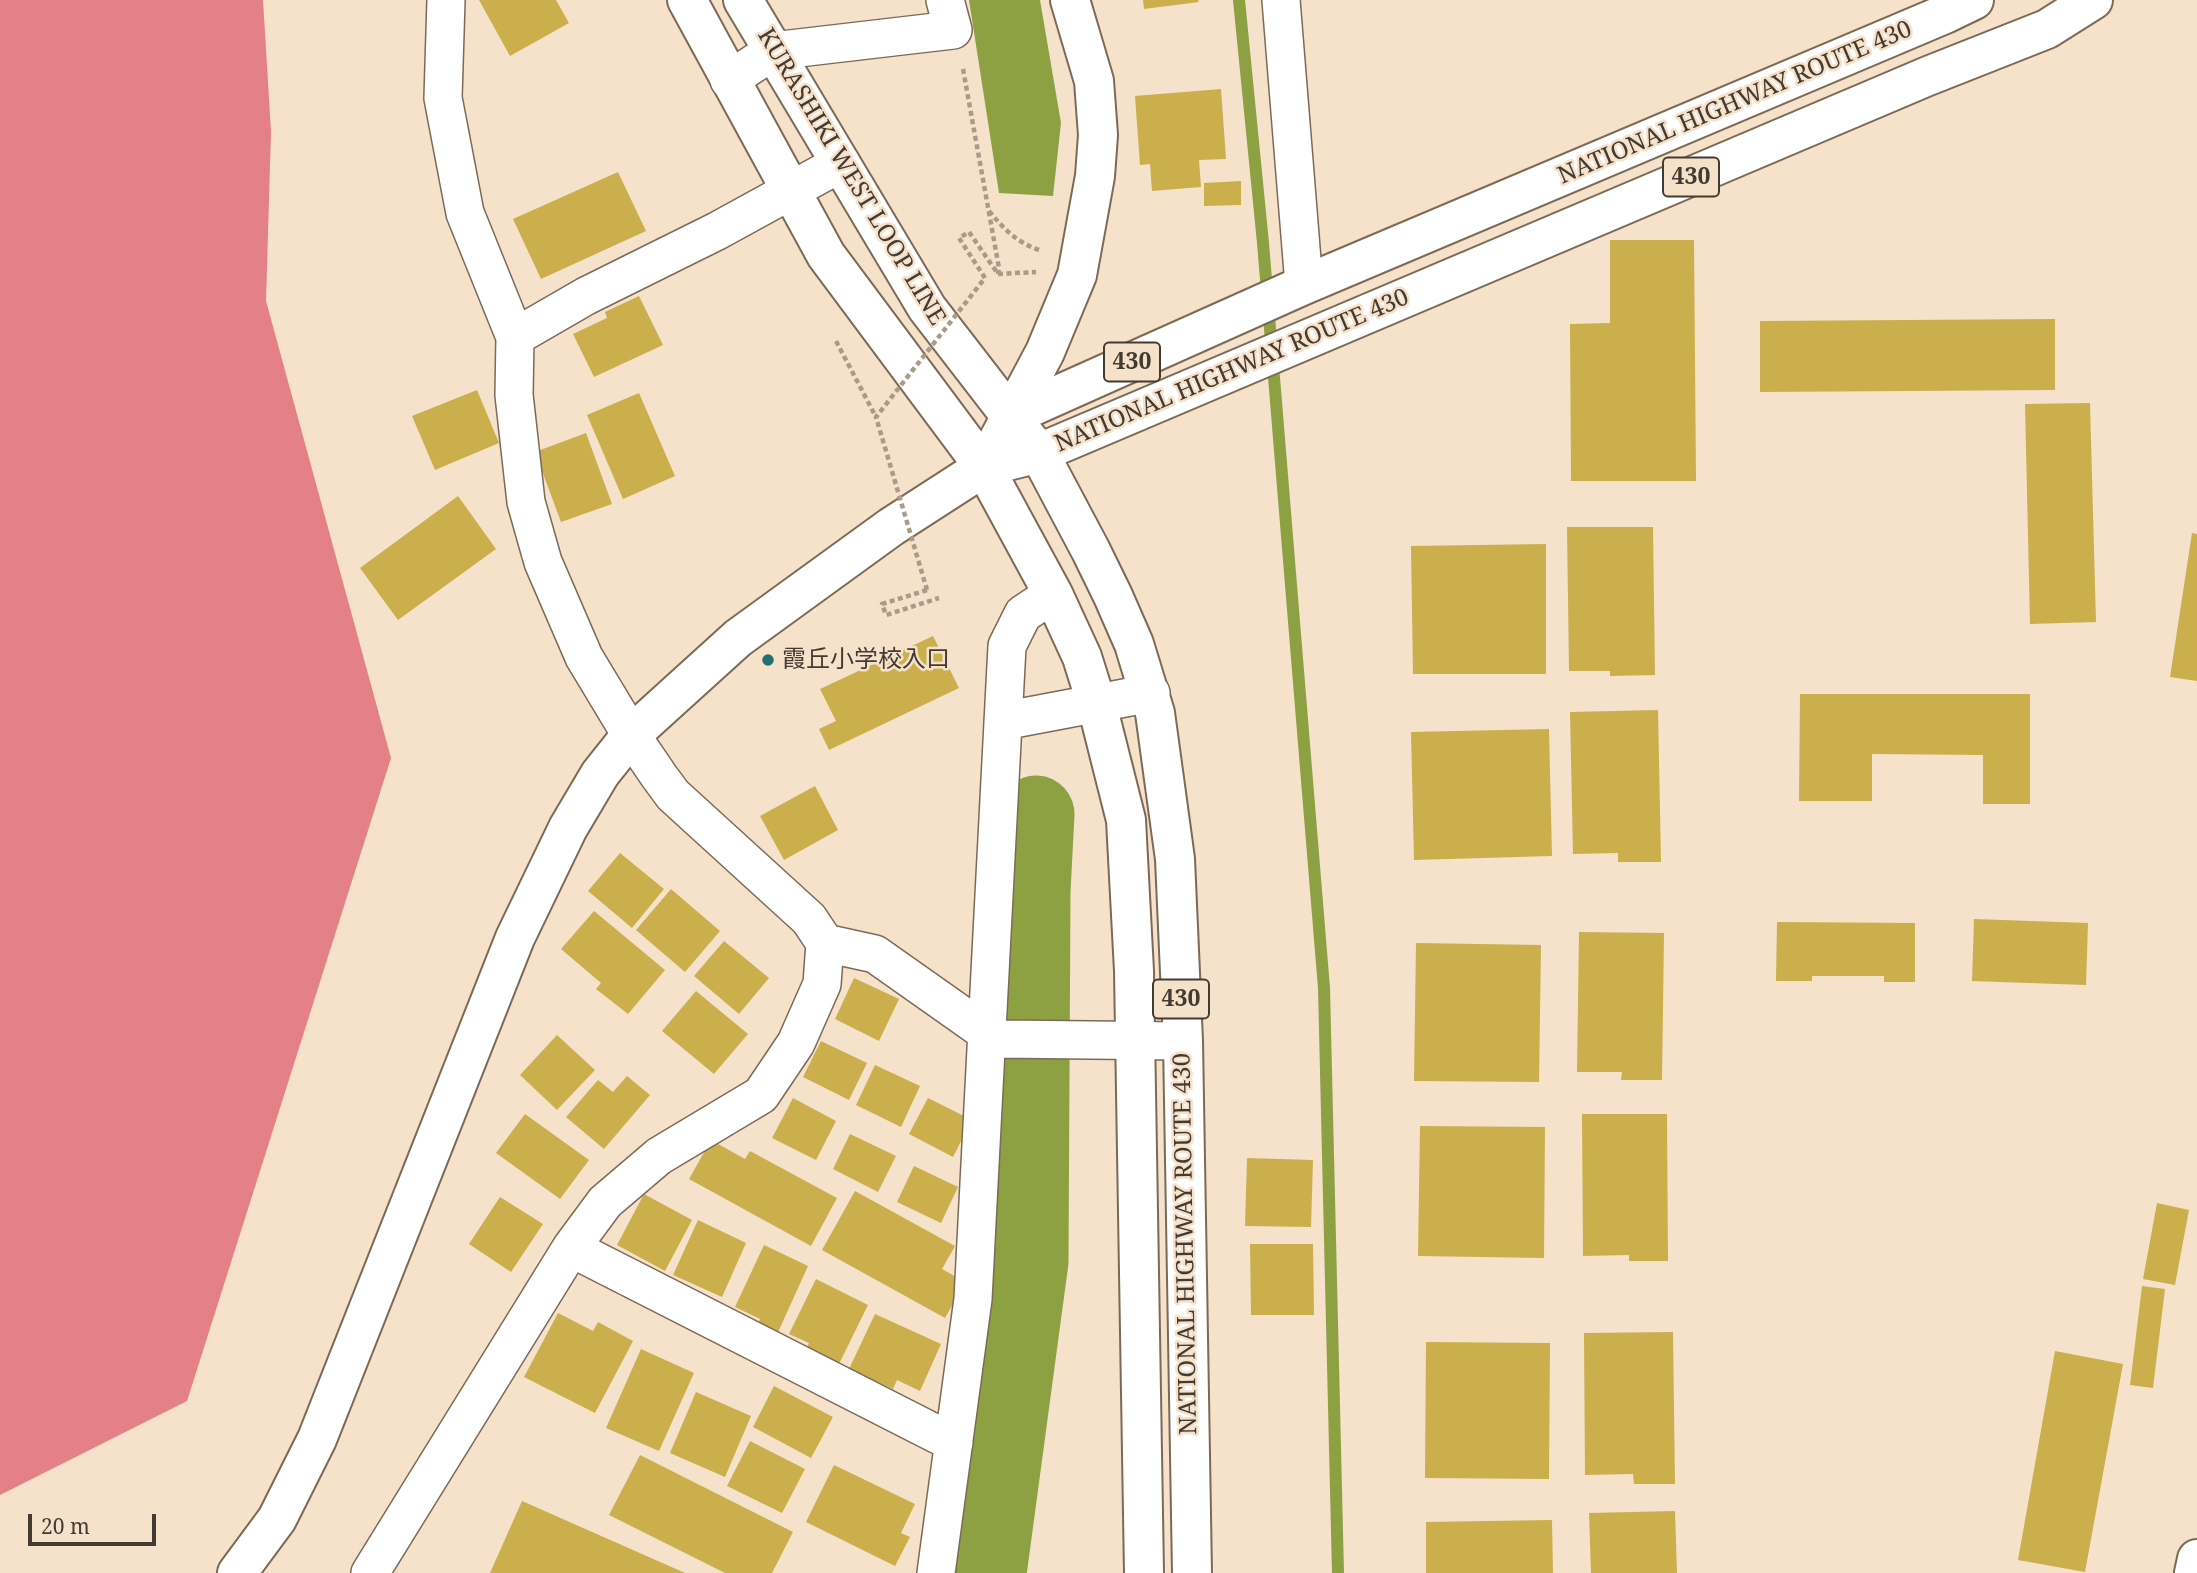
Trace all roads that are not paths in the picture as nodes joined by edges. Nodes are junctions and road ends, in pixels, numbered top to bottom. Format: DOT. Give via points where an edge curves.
graph roads {
  1 [pos="446,0"];
  2 [pos="687,0"];
  3 [pos="743,0"];
  4 [pos="1070,0"];
  5 [pos="1281,0"];
  6 [pos="1974,0"];
  7 [pos="2093,0"];
  8 [pos="949,15"];
  9 [pos="773,51"];
  10 [pos="729,80"];
  11 [pos="841,163"];
  12 [pos="791,191"];
  13 [pos="1280,296"];
  14 [pos="515,337"];
  15 [pos="1011,416"];
  16 [pos="1038,453"];
  17 [pos="984,467"];
  18 [pos="1053,594"];
  19 [pos="1150,693"];
  20 [pos="1097,705"];
  21 [pos="1003,721"];
  22 [pos="631,735"];
  23 [pos="825,943"];
  24 [pos="993,1036"];
  25 [pos="1135,1041"];
  26 [pos="1183,1041"];
  27 [pos="571,1248"];
  28 [pos="954,1443"];
  29 [pos="2197,1559"];
  30 [pos="237,1573"];
  31 [pos="370,1573"];
  32 [pos="936,1573"];
  33 [pos="1144,1573"];
  34 [pos="1192,1573"];
  35 [pos="2194,1573"];
  1 -- 14 [label="street" via="443,99 465,213"];
  2 -- 10 [label="main road, KURASHIKI WEST LOOP LINE"];
  3 -- 9 [label="main road, KURASHIKI WEST LOOP LINE"];
  4 -- 15 [label="main road" via="1094,81 1098,135 1094,187 1077,275 1045,352"];
  5 -- 13 [label="street"];
  6 -- 13 [label="main road, NATIONAL HIGHWAY ROUTE 430 / 430"];
  7 -- 16 [label="main road, NATIONAL HIGHWAY ROUTE 430 / 430" via="2047,29"];
  8 -- 9 [label="street"];
  9 -- 10 [label="street"];
  9 -- 11 [label="main road, KURASHIKI WEST LOOP LINE"];
  10 -- 12 [label="main road, KURASHIKI WEST LOOP LINE"];
  11 -- 12 [label="street"];
  11 -- 15 [label="main road, KURASHIKI WEST LOOP LINE" via="927,308"];
  12 -- 14 [label="street"];
  12 -- 17 [label="main road, KURASHIKI WEST LOOP LINE" via="826,255"];
  13 -- 15 [label="main road, NATIONAL HIGHWAY ROUTE 430 / 430"];
  14 -- 22 [label="street" via="514,395 526,502 543,562 584,657"];
  15 -- 16 [label="main road, KURASHIKI WEST LOOP LINE"];
  15 -- 17 [label="main road"];
  16 -- 17 [label="main road"];
  16 -- 19 [label="main road, NATIONAL HIGHWAY ROUTE 430 / 430" via="1091,551 1134,644"];
  17 -- 18 [label="main road, NATIONAL HIGHWAY ROUTE 430 / 430"];
  17 -- 22 [label="main road" via="891,527 738,638"];
  18 -- 20 [label="main road, NATIONAL HIGHWAY ROUTE 430 / 430" via="1082,657"];
  18 -- 21 [label="street" via="1023,614 1007,646"];
  19 -- 20 [label="street"];
  19 -- 26 [label="main road, NATIONAL HIGHWAY ROUTE 430 / 430" via="1175,859"];
  20 -- 21 [label="street"];
  20 -- 25 [label="main road, NATIONAL HIGHWAY ROUTE 430 / 430" via="1126,820"];
  21 -- 24 [label="street"];
  22 -- 23 [label="street" via="673,795 810,919"];
  22 -- 30 [label="main road" via="600,774 568,828 515,938 317,1440 277,1519"];
  23 -- 24 [label="street" via="875,954"];
  23 -- 27 [label="street" via="822,984 796,1043 761,1095 659,1156 605,1202"];
  24 -- 25 [label="street"];
  24 -- 28 [label="street" via="973,1299"];
  25 -- 26 [label="street"];
  25 -- 33 [label="main road, NATIONAL HIGHWAY ROUTE 430 / 430"];
  26 -- 34 [label="main road, NATIONAL HIGHWAY ROUTE 430 / 430"];
  27 -- 28 [label="street"];
  27 -- 31 [label="street"];
  28 -- 32 [label="street"];
  29 -- 35 [label="main road"];
}
